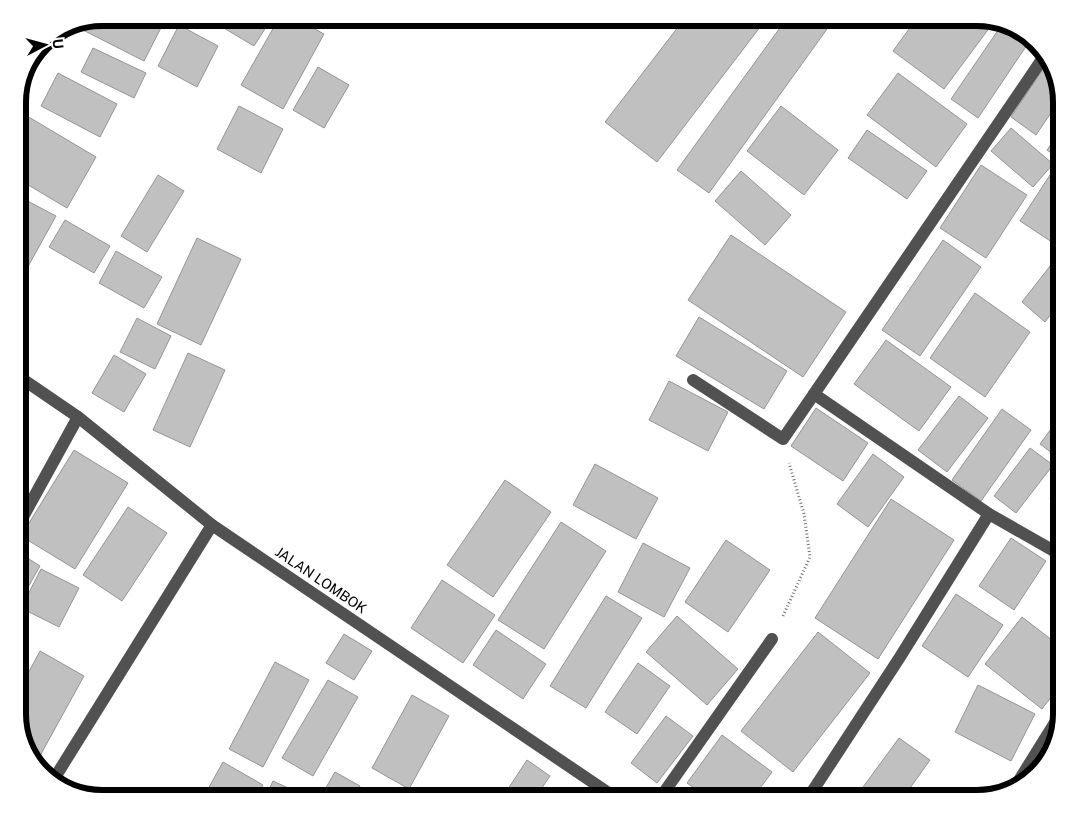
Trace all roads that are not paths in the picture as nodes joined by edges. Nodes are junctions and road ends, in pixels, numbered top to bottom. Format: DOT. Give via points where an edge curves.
graph roads {
  1 [pos="1041,61"];
  2 [pos="693,380"];
  3 [pos="26,381"];
  4 [pos="814,394"];
  5 [pos="78,417"];
  6 [pos="26,511"];
  7 [pos="989,514"];
  8 [pos="212,525"];
  9 [pos="1053,550"];
  10 [pos="772,639"];
  11 [pos="1050,731"];
  12 [pos="1024,774"];
  13 [pos="57,775"];
  14 [pos="604,790"];
  15 [pos="666,790"];
  16 [pos="813,790"];
  1 -- 4 [label="street"];
  2 -- 4 [label="street" via="783,439"];
  3 -- 5 [label="street, JALAN LOMBOK"];
  4 -- 7 [label="street"];
  5 -- 6 [label="street"];
  5 -- 8 [label="street, JALAN LOMBOK"];
  7 -- 9 [label="street"];
  7 -- 16 [label="street"];
  8 -- 13 [label="street"];
  8 -- 14 [label="street, JALAN LOMBOK"];
  10 -- 15 [label="street"];
  11 -- 12 [label="street"];
}
